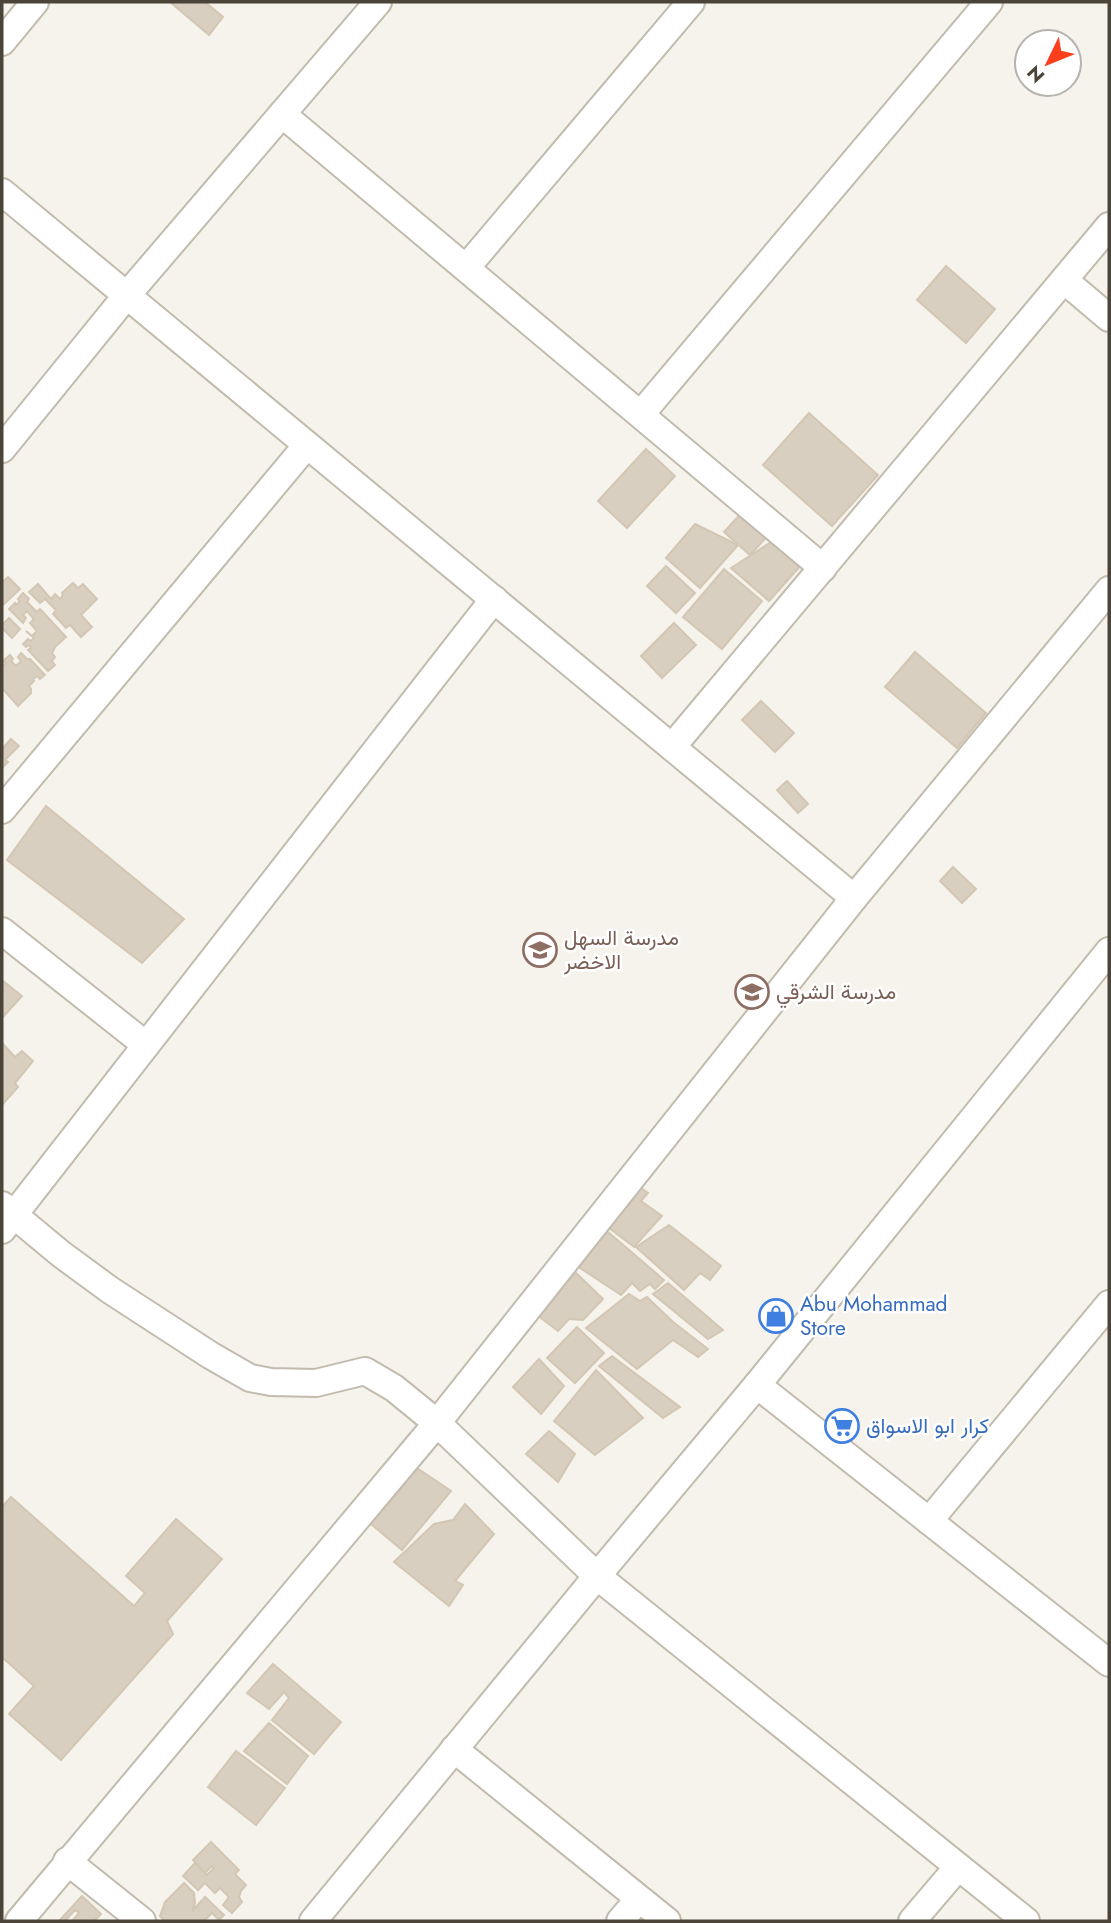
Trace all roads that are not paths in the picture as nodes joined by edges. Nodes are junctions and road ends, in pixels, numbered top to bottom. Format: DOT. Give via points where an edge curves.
graph roads {
  1 [pos="35,2"];
  2 [pos="378,2"];
  3 [pos="691,2"];
  4 [pos="989,2"];
  5 [pos="2,41"];
  6 [pos="282,114"];
  7 [pos="2,192"];
  8 [pos="1109,226"];
  9 [pos="466,268"];
  10 [pos="1063,280"];
  11 [pos="127,295"];
  12 [pos="1109,318"];
  13 [pos="640,414"];
  14 [pos="307,444"];
  15 [pos="2,449"];
  16 [pos="823,568"];
  17 [pos="1109,590"];
  18 [pos="494,599"];
  19 [pos="672,747"];
  20 [pos="2,810"];
  21 [pos="854,898"];
  22 [pos="2,931"];
  23 [pos="1109,951"];
  24 [pos="146,1045"];
  25 [pos="6,1216"];
  26 [pos="1109,1304"];
  27 [pos="757,1385"];
  28 [pos="437,1423"];
  29 [pos="929,1521"];
  30 [pos="597,1576"];
  31 [pos="1109,1663"];
  32 [pos="454,1749"];
  33 [pos="67,1861"];
  34 [pos="958,1867"];
  35 [pos="639,1899"];
  36 [pos="19,1921"];
  37 [pos="142,1921"];
  38 [pos="313,1921"];
  39 [pos="620,1921"];
  40 [pos="667,1921"];
  41 [pos="912,1921"];
  42 [pos="1026,1921"];
  1 -- 5 [label="street"];
  2 -- 6 [label="street"];
  3 -- 9 [label="street"];
  4 -- 13 [label="street"];
  6 -- 9 [label="street"];
  6 -- 11 [label="street"];
  7 -- 11 [label="street"];
  8 -- 10 [label="street"];
  9 -- 13 [label="street"];
  10 -- 12 [label="street"];
  10 -- 16 [label="street"];
  11 -- 14 [label="street"];
  11 -- 15 [label="street"];
  13 -- 16 [label="street"];
  14 -- 18 [label="street"];
  14 -- 20 [label="street"];
  16 -- 19 [label="street"];
  17 -- 21 [label="street"];
  18 -- 19 [label="street"];
  18 -- 24 [label="street"];
  19 -- 21 [label="street"];
  21 -- 28 [label="street"];
  22 -- 24 [label="street"];
  23 -- 27 [label="street"];
  24 -- 25 [label="street"];
  25 -- 28 [label="street" via="110,1290 250,1377 316,1383 365,1371"];
  26 -- 29 [label="street"];
  27 -- 29 [label="street"];
  27 -- 30 [label="street"];
  28 -- 30 [label="street"];
  28 -- 33 [label="street"];
  29 -- 31 [label="street"];
  30 -- 32 [label="street"];
  30 -- 34 [label="street"];
  32 -- 35 [label="street"];
  32 -- 38 [label="street"];
  33 -- 36 [label="street"];
  33 -- 37 [label="street"];
  34 -- 41 [label="street"];
  34 -- 42 [label="street"];
  35 -- 39 [label="street"];
  35 -- 40 [label="street"];
}
